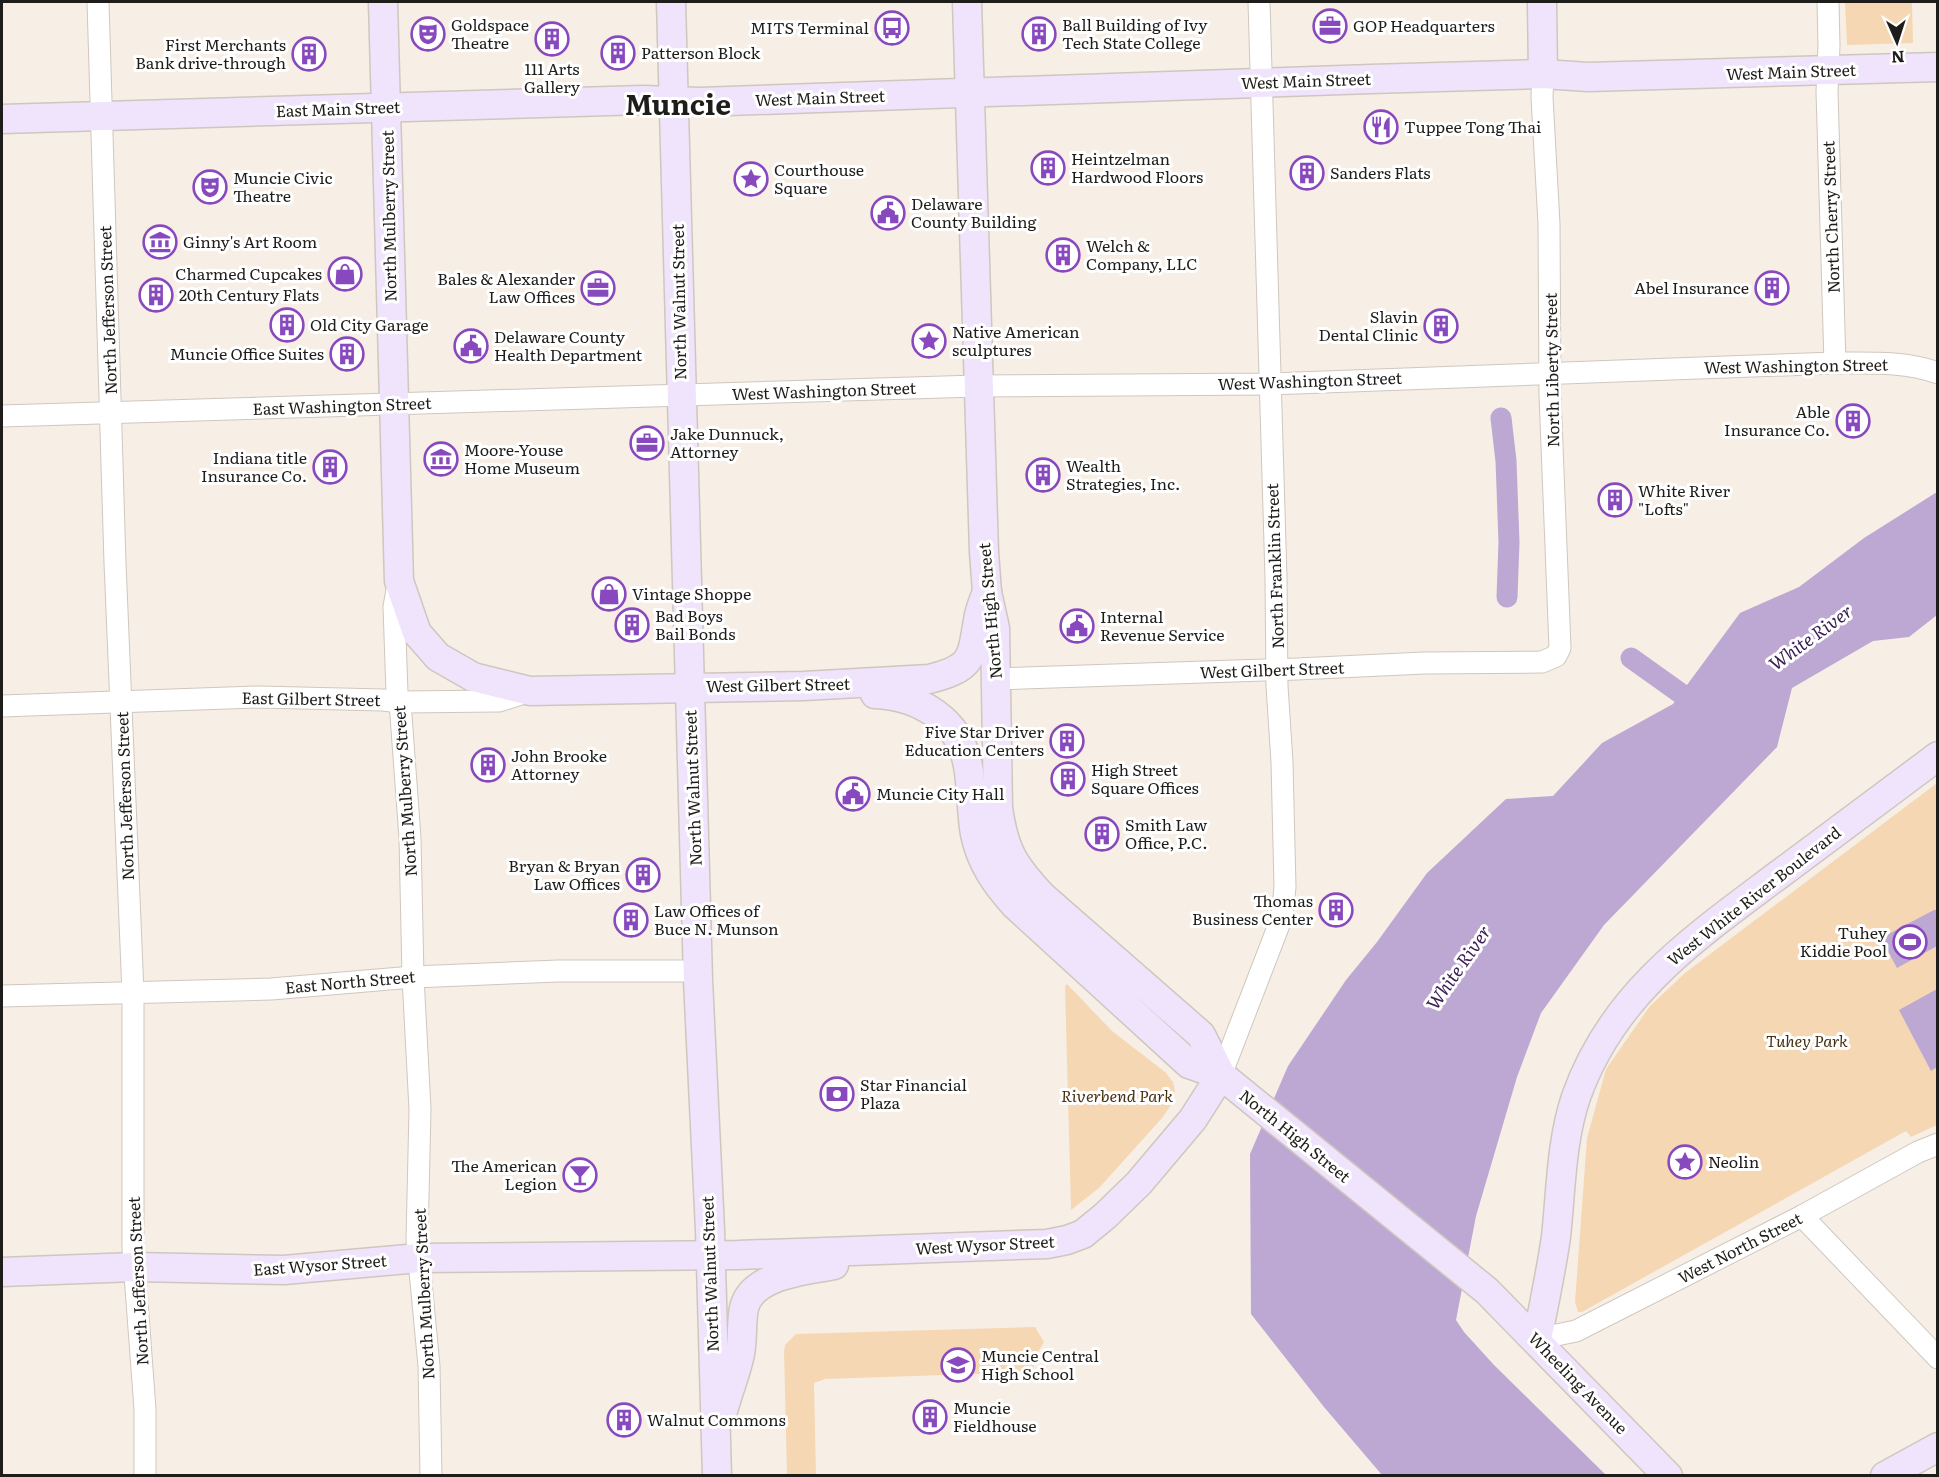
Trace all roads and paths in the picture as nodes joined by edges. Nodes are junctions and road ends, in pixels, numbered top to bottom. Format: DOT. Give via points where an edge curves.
graph roads {
  1 [pos="99,2"];
  2 [pos="383,2"];
  3 [pos="671,2"];
  4 [pos="967,2"];
  5 [pos="1259,2"];
  6 [pos="1542,2"];
  7 [pos="1828,2"];
  8 [pos="1938,67"];
  9 [pos="1828,71"];
  10 [pos="1544,75"];
  11 [pos="1261,82"];
  12 [pos="970,93"];
  13 [pos="674,100"];
  14 [pos="386,107"];
  15 [pos="102,116"];
  16 [pos="2,119"];
  17 [pos="1835,363"];
  18 [pos="1938,373"];
  19 [pos="1551,374"];
  20 [pos="1270,384"];
  21 [pos="977,386"];
  22 [pos="682,395"];
  23 [pos="394,404"];
  24 [pos="111,413"];
  25 [pos="2,416"];
  26 [pos="399,581"];
  27 [pos="987,592"];
  28 [pos="1548,660"];
  29 [pos="1277,670"];
  30 [pos="996,678"];
  31 [pos="804,686"];
  32 [pos="691,687"];
  33 [pos="530,691"];
  34 [pos="400,702"];
  35 [pos="121,703"];
  36 [pos="2,706"];
  37 [pos="1938,756"];
  38 [pos="698,971"];
  39 [pos="413,977"];
  40 [pos="133,993"];
  41 [pos="2,996"];
  42 [pos="1221,1075"];
  43 [pos="1938,1144"];
  44 [pos="1802,1216"];
  45 [pos="890,1249"];
  46 [pos="710,1255"];
  47 [pos="419,1258"];
  48 [pos="135,1267"];
  49 [pos="2,1272"];
  50 [pos="1487,1291"];
  51 [pos="1537,1340"];
  52 [pos="1938,1358"];
  53 [pos="715,1436"];
  54 [pos="1938,1447"];
  55 [pos="145,1476"];
  56 [pos="431,1476"];
  57 [pos="717,1476"];
  58 [pos="1668,1476"];
  59 [pos="1885,1476"];
  1 -- 15 [label="street, North Jefferson Street"];
  2 -- 14 [label="main road, North Mulberry Street"];
  3 -- 13 [label="main road, North Walnut Street"];
  4 -- 12 [label="main road, North High Street"];
  5 -- 11 [label="street, North Franklin Street"];
  6 -- 10 [label="main road"];
  7 -- 9 [label="street, North Cherry Street"];
  8 -- 9 [label="main road, West Main Street"];
  9 -- 10 [label="main road, West Main Street"];
  9 -- 17 [label="street, North Cherry Street"];
  10 -- 11 [label="main road, West Main Street"];
  10 -- 19 [label="street, North Liberty Street"];
  11 -- 12 [label="main road, West Main Street"];
  11 -- 20 [label="street, North Franklin Street"];
  12 -- 13 [label="main road, West Main Street"];
  12 -- 21 [label="main road, North High Street"];
  13 -- 14 [label="main road, East Main Street"];
  13 -- 22 [label="main road, North Walnut Street"];
  14 -- 15 [label="main road, East Main Street"];
  14 -- 23 [label="main road, North Mulberry Street"];
  15 -- 16 [label="main road, East Main Street"];
  15 -- 24 [label="street, North Jefferson Street"];
  17 -- 18 [label="street, West Washington Street" via="1884,363"];
  17 -- 19 [label="street, West Washington Street"];
  19 -- 20 [label="street, West Washington Street"];
  19 -- 28 [label="street, North Liberty Street" via="1560,648"];
  20 -- 21 [label="street, West Washington Street"];
  20 -- 29 [label="street, North Franklin Street"];
  21 -- 22 [label="street, West Washington Street"];
  21 -- 27 [label="main road, North High Street"];
  22 -- 23 [label="street, East Washington Street"];
  22 -- 32 [label="main road, North Walnut Street"];
  23 -- 24 [label="street, East Washington Street"];
  23 -- 26 [label="main road, North Mulberry Street"];
  24 -- 25 [label="street, East Washington Street"];
  24 -- 35 [label="street, North Jefferson Street"];
  26 -- 33 [label="main road" via="417,633 438,657 473,677"];
  26 -- 34 [label="street, North Mulberry Street" via="394,607"];
  27 -- 30 [label="main road, North High Street" via="994,628"];
  27 -- 31 [label="main road, West Gilbert Street" via="973,652 966,664 948,674 929,679"];
  28 -- 29 [label="street, West Gilbert Street"];
  29 -- 30 [label="street, West Gilbert Street"];
  29 -- 42 [label="street, North Franklin Street" via="1282,762 1282,917"];
  30 -- 42 [label="main road, North High Street" via="998,808 1009,854 1042,896 1201,1035"];
  31 -- 32 [label="main road, West Gilbert Street"];
  31 -- 42 [label="main road, North High Street" via="911,699 947,723 969,766 975,835 997,885 1189,1064"];
  32 -- 33 [label="main road, East Gilbert Street"];
  32 -- 38 [label="main road, North Walnut Street"];
  33 -- 34 [label="street, East Gilbert Street" via="500,701"];
  34 -- 35 [label="street, East Gilbert Street" via="259,697"];
  34 -- 39 [label="street, North Mulberry Street" via="410,838"];
  35 -- 36 [label="street, East Gilbert Street"];
  35 -- 40 [label="street, North Jefferson Street"];
  37 -- 51 [label="main road, West White River Boulevard" via="1718,921 1629,1001 1597,1049 1575,1100"];
  38 -- 39 [label="street, East North Street"];
  38 -- 46 [label="main road, North Walnut Street"];
  39 -- 40 [label="street, East North Street" via="271,989"];
  39 -- 47 [label="street, North Mulberry Street" via="420,1109"];
  40 -- 41 [label="street, East North Street"];
  40 -- 48 [label="street, North Jefferson Street"];
  42 -- 45 [label="main road, West Wysor Street" via="1193,1119 1139,1183 1083,1234 1047,1244"];
  42 -- 50 [label="main road, North High Street"];
  43 -- 44 [label="street, West North Street"];
  44 -- 51 [label="street, West North Street" via="1576,1331"];
  44 -- 52 [label="street"];
  45 -- 46 [label="main road, West Wysor Street"];
  45 -- 53 [label="main road" via="774,1278 754,1290 744,1309 740,1353"];
  46 -- 47 [label="main road, East Wysor Street"];
  46 -- 53 [label="main road, North Walnut Street"];
  47 -- 48 [label="main road, East Wysor Street" via="284,1270"];
  47 -- 56 [label="street, North Mulberry Street" via="429,1366"];
  48 -- 49 [label="main road, East Wysor Street"];
  48 -- 55 [label="street, North Jefferson Street" via="145,1409"];
  50 -- 51 [label="main road, Wheeling Avenue"];
  51 -- 58 [label="main road, Wheeling Avenue"];
  53 -- 57 [label="main road, North Walnut Street"];
  54 -- 59 [label="main road"];
}
